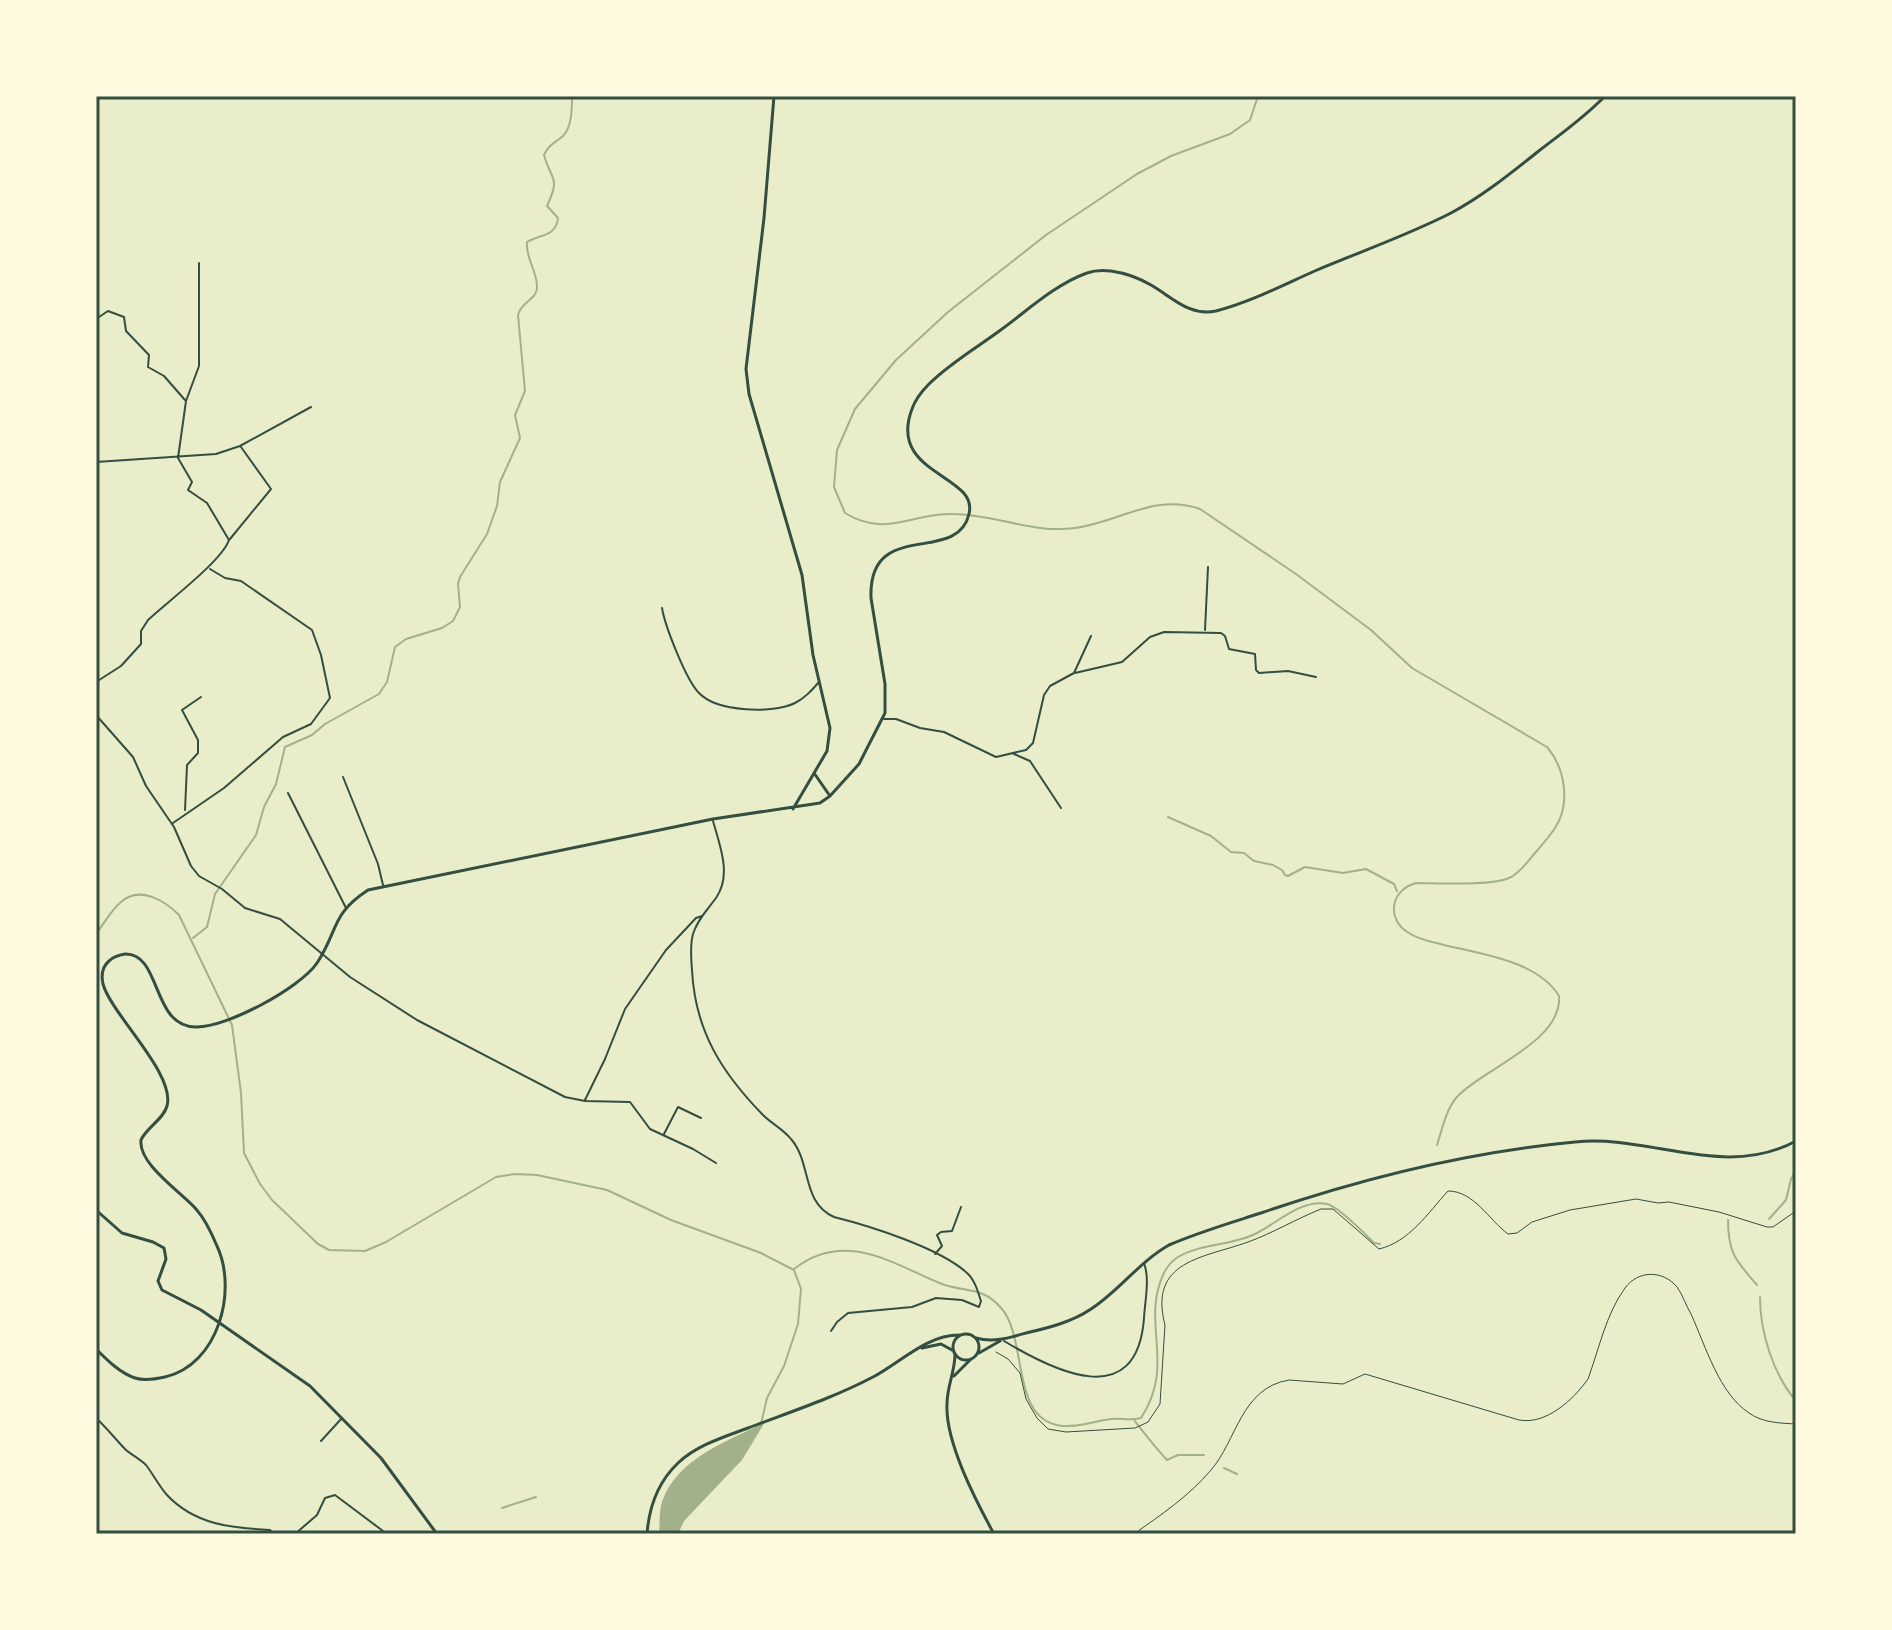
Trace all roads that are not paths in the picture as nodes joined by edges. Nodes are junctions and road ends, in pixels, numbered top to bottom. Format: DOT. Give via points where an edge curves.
graph roads {
  1 [pos="774,96"];
  2 [pos="1605,96"];
  3 [pos="199,263"];
  4 [pos="96,319"];
  5 [pos="186,401"];
  6 [pos="311,407"];
  7 [pos="240,446"];
  8 [pos="178,458"];
  9 [pos="96,462"];
  10 [pos="229,540"];
  11 [pos="1208,567"];
  12 [pos="208,568"];
  13 [pos="662,608"];
  14 [pos="1205,632"];
  15 [pos="1091,636"];
  16 [pos="1074,673"];
  17 [pos="1316,677"];
  18 [pos="96,682"];
  19 [pos="819,682"];
  20 [pos="201,697"];
  21 [pos="96,715"];
  22 [pos="884,719"];
  23 [pos="1014,754"];
  24 [pos="814,773"];
  25 [pos="343,777"];
  26 [pos="288,793"];
  27 [pos="830,796"];
  28 [pos="1061,808"];
  29 [pos="793,809"];
  30 [pos="185,813"];
  31 [pos="713,819"];
  32 [pos="172,824"];
  33 [pos="383,885"];
  34 [pos="346,908"];
  35 [pos="702,916"];
  36 [pos="321,955"];
  37 [pos="585,1101"];
  38 [pos="701,1118"];
  39 [pos="664,1135"];
  40 [pos="1796,1141"];
  41 [pos="716,1163"];
  42 [pos="961,1207"];
  43 [pos="96,1210"];
  44 [pos="935,1255"];
  45 [pos="1144,1262"];
  46 [pos="219,1321"];
  47 [pos="831,1331"];
  48 [pos="959,1335"];
  49 [pos="998,1335"];
  50 [pos="976,1338"];
  51 [pos="995,1342"];
  52 [pos="96,1349"];
  53 [pos="919,1349"];
  54 [pos="954,1353"];
  55 [pos="977,1355"];
  56 [pos="970,1360"];
  57 [pos="952,1379"];
  58 [pos="96,1418"];
  59 [pos="342,1418"];
  60 [pos="1796,1424"];
  61 [pos="321,1441"];
  62 [pos="274,1534"];
  63 [pos="295,1534"];
  64 [pos="387,1534"];
  65 [pos="437,1534"];
  66 [pos="647,1534"];
  67 [pos="994,1534"];
  68 [pos="1134,1534"];
  1 -- 19 [label="street" via="746,369 802,575"];
  2 -- 22 [label="street" via="1528,160 1460,207 1224,308 1188,309 1150,285 1112,271 1088,272 932,381 912,409 909,433 917,458 964,491 970,510 962,528 946,539 889,552 872,577 886,691"];
  3 -- 5 [label="street" via="199,366"];
  4 -- 5 [label="street" via="108,311 124,317 126,331 149,355 148,367"];
  5 -- 8 [label="street"];
  6 -- 7 [label="street"];
  7 -- 8 [label="street"];
  7 -- 10 [label="street" via="271,489"];
  8 -- 9 [label="street"];
  8 -- 10 [label="street" via="192,482 188,490 207,503"];
  10 -- 12 [label="street"];
  11 -- 14 [label="street"];
  12 -- 18 [label="street" via="148,620 141,644 121,666"];
  12 -- 30 [label="street" via="241,581 312,630 330,698 311,724 283,737 224,788"];
  13 -- 19 [label="street" via="678,656 700,694 716,702 756,710 788,706"];
  14 -- 16 [label="street" via="1155,634 1122,662"];
  14 -- 17 [label="street" via="1221,633 1229,649 1255,654 1259,673 1288,671"];
  15 -- 16 [label="street"];
  16 -- 23 [label="street" via="1047,690 1033,743"];
  19 -- 24 [label="street" via="830,735"];
  20 -- 30 [label="street" via="182,710 198,740 198,753 187,765"];
  21 -- 32 [label="street" via="133,757"];
  22 -- 23 [label="street" via="950,734 996,757"];
  22 -- 27 [label="street" via="859,764"];
  23 -- 28 [label="street" via="1030,761"];
  24 -- 27 [label="street"];
  24 -- 29 [label="street"];
  25 -- 33 [label="street"];
  26 -- 34 [label="street"];
  27 -- 29 [label="street"];
  29 -- 31 [label="street"];
  30 -- 32 [label="street"];
  31 -- 33 [label="street"];
  31 -- 35 [label="street" via="724,884"];
  32 -- 36 [label="street" via="199,876 245,908 280,919"];
  33 -- 34 [label="street"];
  34 -- 36 [label="street"];
  35 -- 37 [label="street" via="666,950 625,1009"];
  35 -- 44 [label="street" via="692,936 692,978 717,1060 765,1117 794,1142 811,1194 823,1211"];
  36 -- 37 [label="street" via="417,1020 551,1091"];
  36 -- 46 [label="street" via="283,993 197,1027 182,1024 167,1011 139,957 123,954 111,959 102,972 104,987 150,1058 167,1097 162,1116 144,1134 142,1152 200,1214 220,1252 224,1286"];
  37 -- 39 [label="street" via="630,1102 650,1129"];
  38 -- 39 [label="street" via="678,1107"];
  39 -- 41 [label="street"];
  40 -- 45 [label="street" via="1772,1153 1742,1157 1590,1140 1459,1159 1329,1190 1183,1239"];
  42 -- 44 [label="street" via="952,1231 937,1235 942,1246"];
  43 -- 46 [label="street" via="122,1233 164,1248 159,1286"];
  44 -- 47 [label="street" via="966,1272 980,1296 979,1307 947,1297 927,1300 912,1307 854,1312"];
  45 -- 49 [label="street" via="1148,1275 1137,1349 1109,1376 1071,1374"];
  45 -- 51 [label="street" via="1091,1309"];
  46 -- 52 [label="street" via="198,1361 174,1375 136,1379"];
  46 -- 59 [label="street" via="310,1386"];
  48 -- 50 [label="street"];
  48 -- 53 [label="street"];
  48 -- 54 [label="street"];
  50 -- 51 [label="street"];
  50 -- 55 [label="street"];
  51 -- 55 [label="street"];
  53 -- 54 [label="street" via="941,1344"];
  53 -- 66 [label="street" via="874,1377 692,1453 668,1475 653,1501"];
  54 -- 56 [label="street"];
  54 -- 57 [label="street"];
  55 -- 56 [label="street"];
  56 -- 57 [label="street"];
  57 -- 67 [label="street" via="948,1422 966,1479"];
  58 -- 62 [label="street" via="148,1466 185,1511 232,1528"];
  59 -- 61 [label="street"];
  59 -- 65 [label="street" via="387,1466"];
  60 -- 68 [label="lane" via="1759,1419 1742,1408 1727,1390 1675,1286 1649,1274 1629,1282 1620,1295 1588,1379 1572,1398 1543,1417 1519,1420 1371,1374 1343,1384 1280,1381 1248,1406 1216,1464 1184,1499"];
  63 -- 64 [label="street" via="317,1515 325,1498 335,1495"];
}
